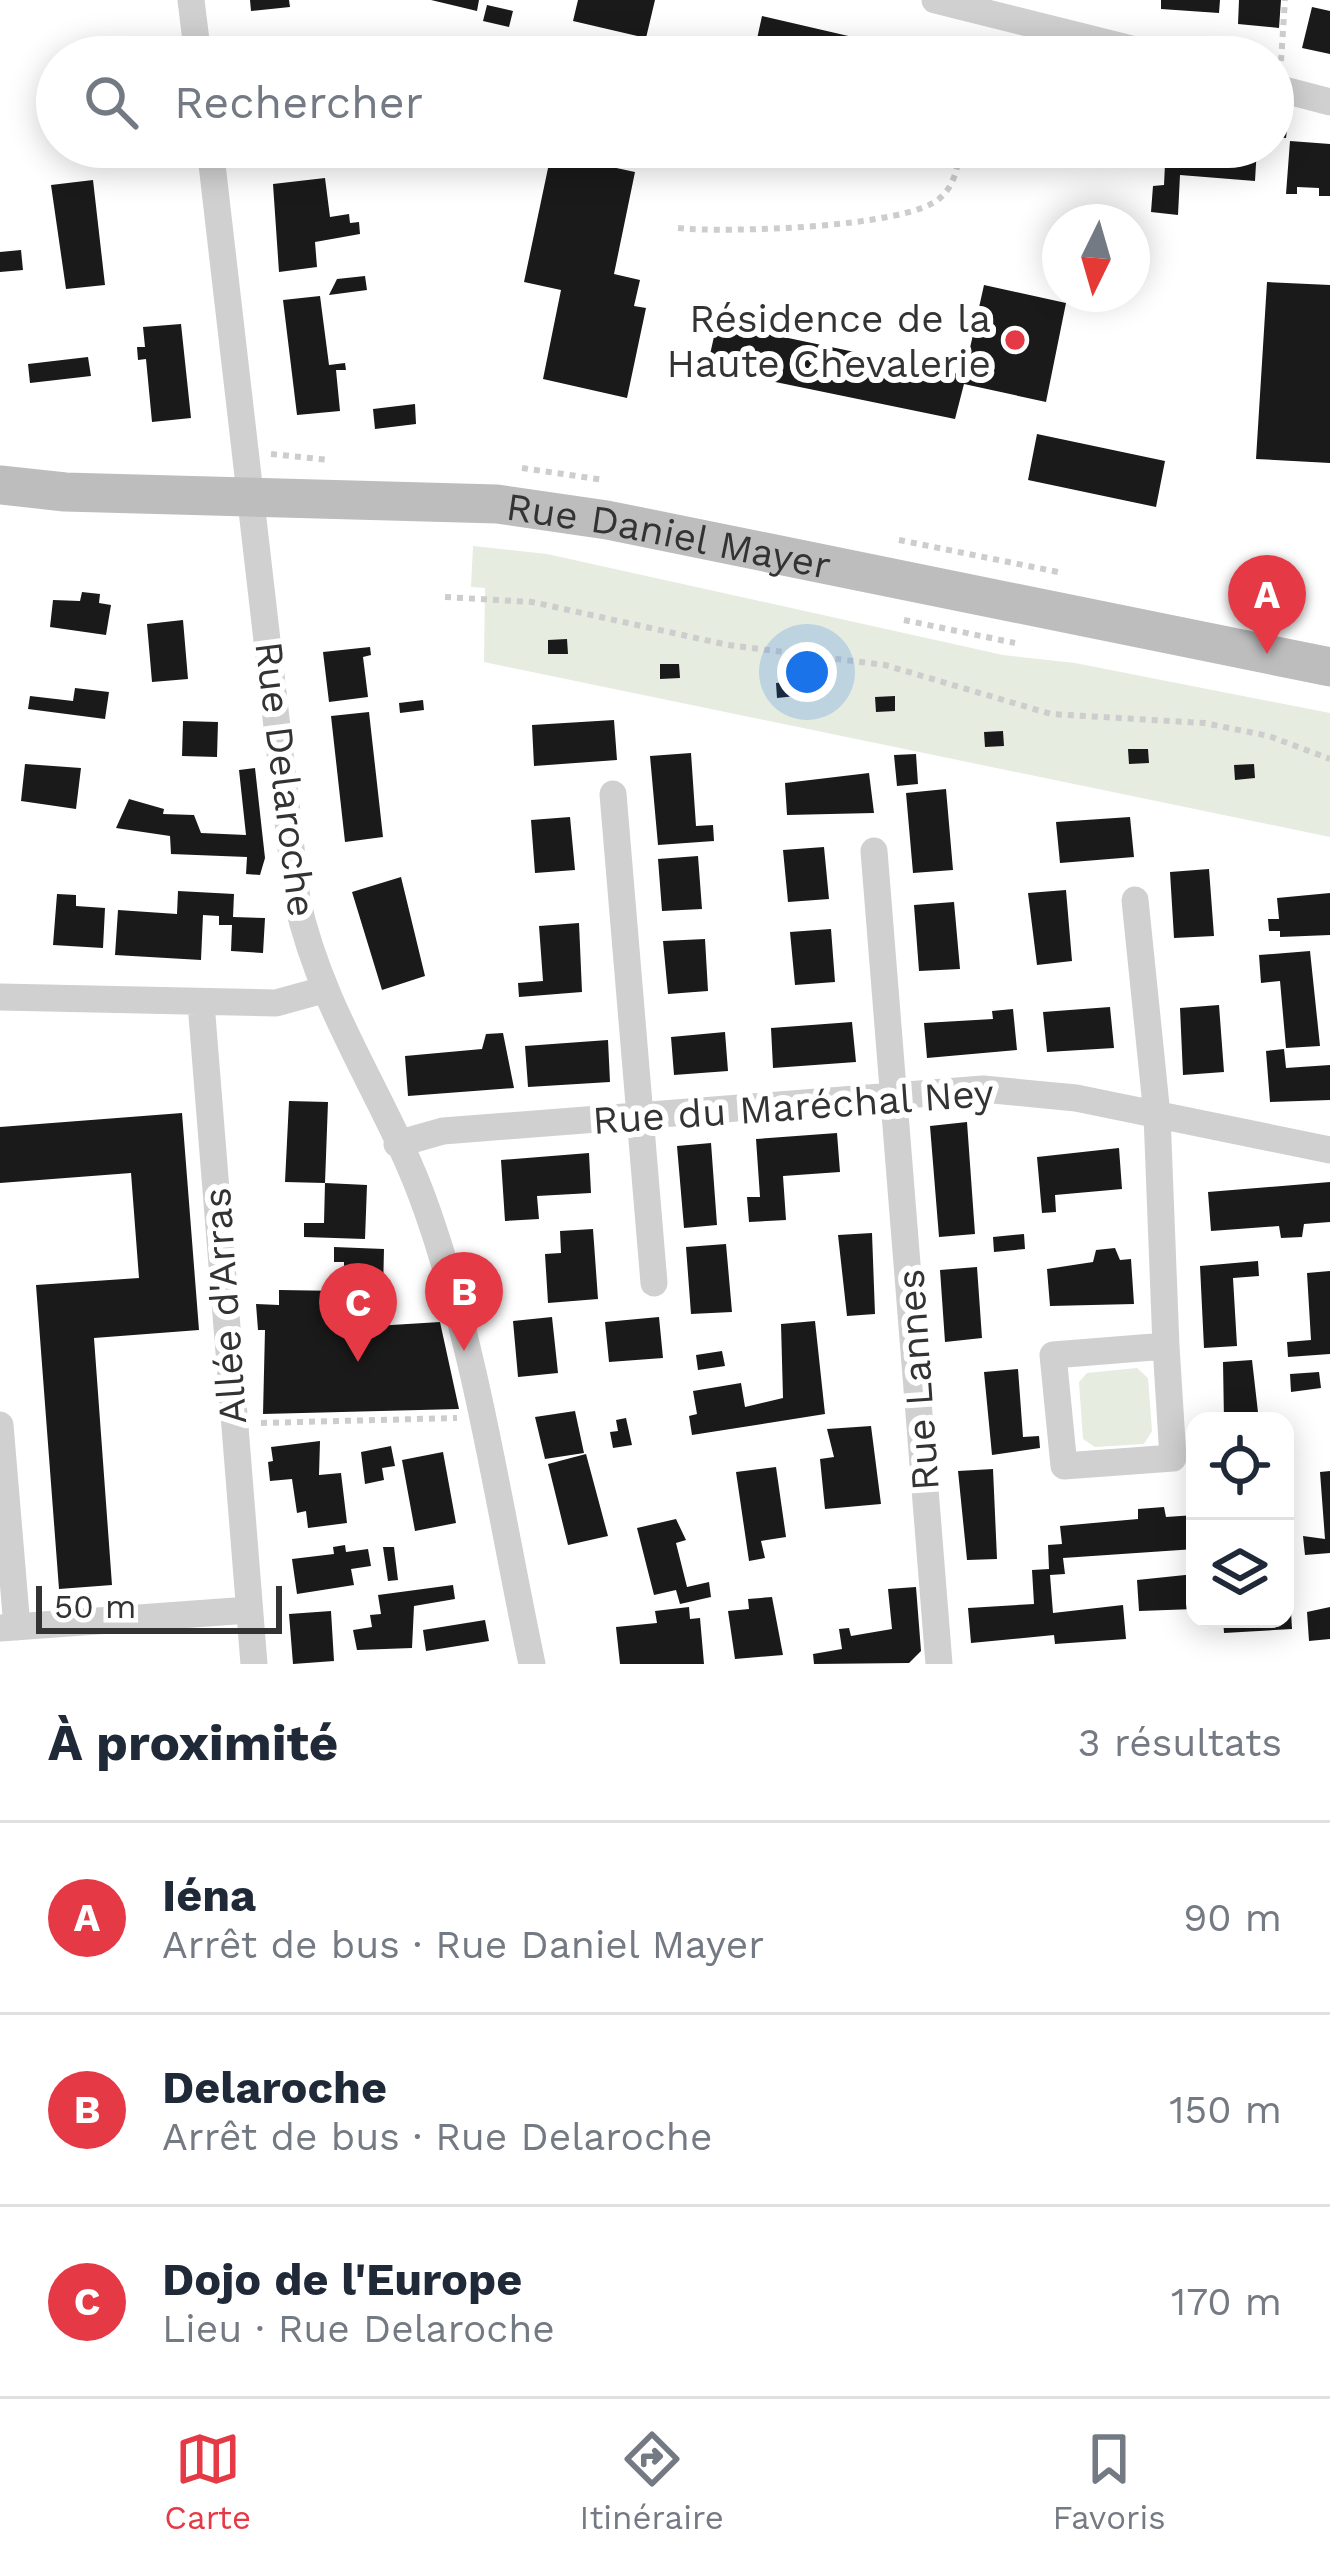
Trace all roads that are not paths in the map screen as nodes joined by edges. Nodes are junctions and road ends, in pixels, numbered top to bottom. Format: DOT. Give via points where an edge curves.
graph roads {
  1 [pos="191,0"];
  2 [pos="935,0"];
  3 [pos="195,36"];
  4 [pos="1080,36"];
  5 [pos="1294,92"];
  6 [pos="1330,101"];
  7 [pos="213,168"];
  8 [pos="0,485"];
  9 [pos="253,496"];
  10 [pos="1330,668"];
  11 [pos="613,794"];
  12 [pos="874,851"];
  13 [pos="1136,900"];
  14 [pos="323,990"];
  15 [pos="0,997"];
  16 [pos="201,1003"];
  17 [pos="896,1096"];
  18 [pos="643,1115"];
  19 [pos="1157,1115"];
  20 [pos="397,1144"];
  21 [pos="1330,1150"];
  22 [pos="654,1283"];
  23 [pos="1166,1346"];
  24 [pos="0,1425"];
  25 [pos="249,1610"];
  26 [pos="9,1628"];
  27 [pos="254,1664"];
  28 [pos="532,1664"];
  29 [pos="939,1664"];
  1 -- 3 [label="street"];
  2 -- 4 [label="street"];
  5 -- 6 [label="street"];
  7 -- 9 [label="street, Rue Delaroche"];
  8 -- 9 [label="main road, Rue Daniel Mayer"];
  9 -- 10 [label="main road, Rue Daniel Mayer" via="497,504 607,520"];
  9 -- 14 [label="street, Rue Delaroche" via="297,900"];
  11 -- 18 [label="street"];
  12 -- 17 [label="street, Rue Lannes"];
  13 -- 19 [label="street"];
  14 -- 16 [label="street" via="296,1001"];
  14 -- 20 [label="street, Rue Delaroche"];
  15 -- 16 [label="street"];
  16 -- 25 [label="street, Allée d'Arras"];
  17 -- 18 [label="street, Rue du Maréchal Ney"];
  17 -- 19 [label="street, Rue du Maréchal Ney" via="983,1089"];
  17 -- 29 [label="street, Rue Lannes"];
  18 -- 20 [label="street, Rue du Maréchal Ney" via="442,1131"];
  18 -- 22 [label="street"];
  19 -- 21 [label="street, Rue du Maréchal Ney"];
  19 -- 23 [label="street"];
  20 -- 28 [label="street, Rue Delaroche" via="451,1288"];
  23 -- 23 [label="street" via="1053,1355 1064,1466 1173,1458"];
  24 -- 26 [label="street"];
  25 -- 26 [label="street"];
  25 -- 27 [label="street, Allée d'Arras"];
}
